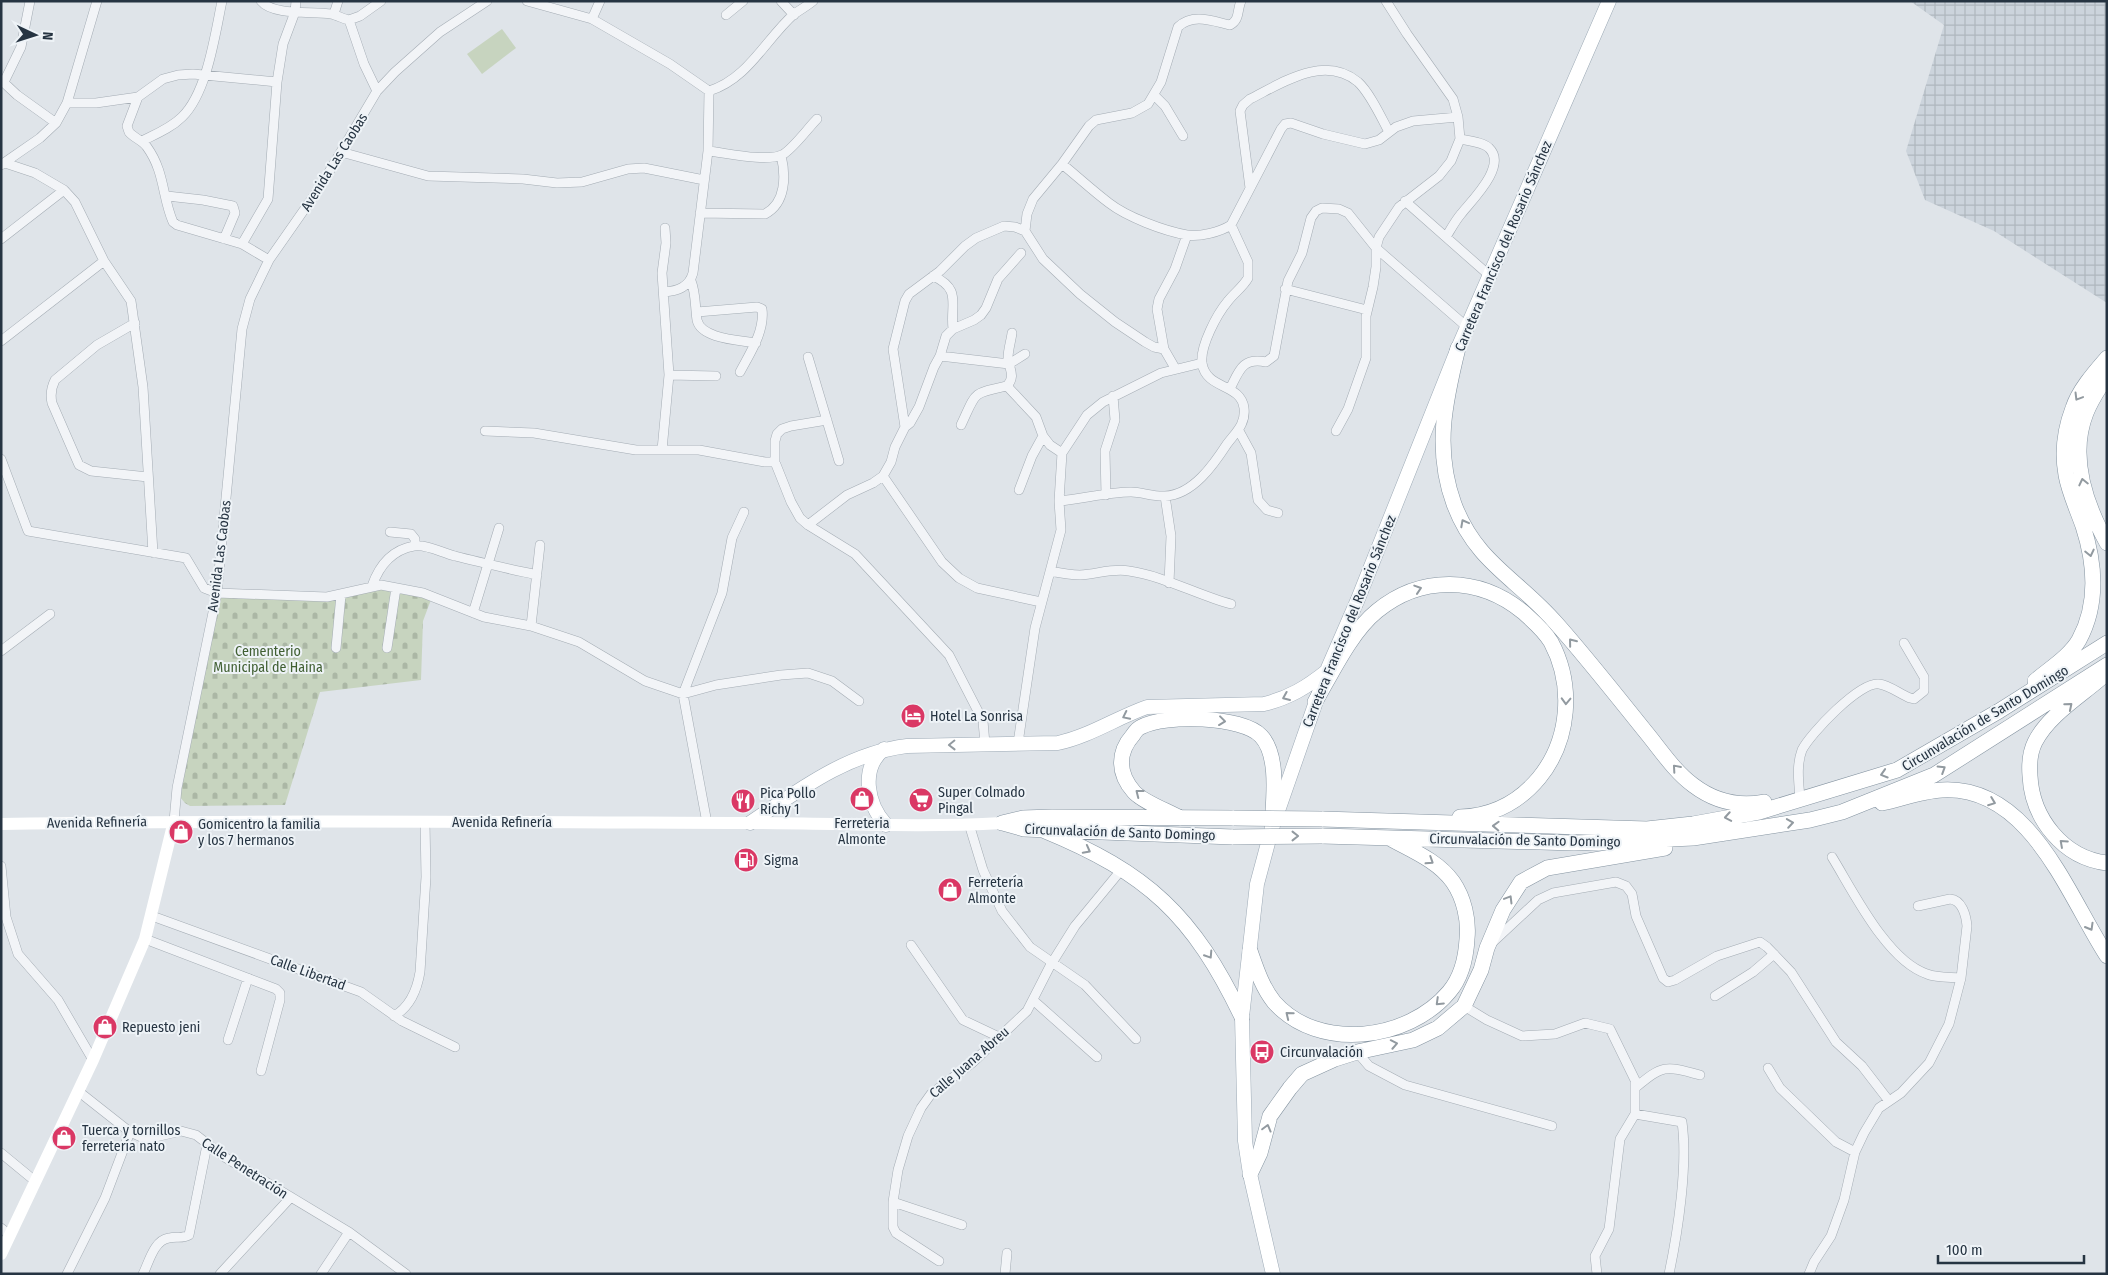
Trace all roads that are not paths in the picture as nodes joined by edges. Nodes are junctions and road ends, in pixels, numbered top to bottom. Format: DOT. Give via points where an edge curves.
graph roads {
  1 [pos="30,1"];
  2 [pos="97,1"];
  3 [pos="222,1"];
  4 [pos="261,1"];
  5 [pos="296,1"];
  6 [pos="338,1"];
  7 [pos="487,1"];
  8 [pos="527,1"];
  9 [pos="600,1"];
  10 [pos="743,1"];
  11 [pos="781,1"];
  12 [pos="813,1"];
  13 [pos="1241,1"];
  14 [pos="1386,1"];
  15 [pos="1609,1"];
  16 [pos="380,2"];
  17 [pos="295,12"];
  18 [pos="334,14"];
  19 [pos="726,15"];
  20 [pos="794,15"];
  21 [pos="592,19"];
  22 [pos="349,20"];
  23 [pos="205,75"];
  24 [pos="2,81"];
  25 [pos="277,82"];
  26 [pos="377,91"];
  27 [pos="709,91"];
  28 [pos="1154,95"];
  29 [pos="138,97"];
  30 [pos="67,103"];
  31 [pos="1458,117"];
  32 [pos="817,119"];
  33 [pos="56,123"];
  34 [pos="1389,132"];
  35 [pos="1183,136"];
  36 [pos="1460,139"];
  37 [pos="142,141"];
  38 [pos="708,151"];
  39 [pos="341,152"];
  40 [pos="781,155"];
  41 [pos="3,164"];
  42 [pos="1062,164"];
  43 [pos="704,180"];
  44 [pos="1250,188"];
  45 [pos="64,190"];
  46 [pos="167,196"];
  47 [pos="1405,201"];
  48 [pos="700,213"];
  49 [pos="1230,225"];
  50 [pos="665,228"];
  51 [pos="1025,231"];
  52 [pos="1187,235"];
  53 [pos="1446,237"];
  54 [pos="1,239"];
  55 [pos="224,239"];
  56 [pos="242,244"];
  57 [pos="1376,248"];
  58 [pos="1021,253"];
  59 [pos="269,260"];
  60 [pos="104,261"];
  61 [pos="933,276"];
  62 [pos="1490,276"];
  63 [pos="691,282"];
  64 [pos="1285,290"];
  65 [pos="664,292"];
  66 [pos="1367,310"];
  67 [pos="696,312"];
  68 [pos="135,323"];
  69 [pos="1467,327"];
  70 [pos="953,329"];
  71 [pos="1012,333"];
  72 [pos="1,341"];
  73 [pos="756,343"];
  74 [pos="1458,348"];
  75 [pos="1164,349"];
  76 [pos="1025,354"];
  77 [pos="940,356"];
  78 [pos="808,357"];
  79 [pos="2107,358"];
  80 [pos="1202,363"];
  81 [pos="1009,364"];
  82 [pos="1175,368"];
  83 [pos="740,372"];
  84 [pos="669,375"];
  85 [pos="716,376"];
  86 [pos="2107,376"];
  87 [pos="1007,386"];
  88 [pos="1230,389"];
  89 [pos="1113,396"];
  90 [pos="827,420"];
  91 [pos="961,425"];
  92 [pos="905,427"];
  93 [pos="485,431"];
  94 [pos="1239,431"];
  95 [pos="1336,431"];
  96 [pos="1043,436"];
  97 [pos="662,450"];
  98 [pos="1062,453"];
  99 [pos="1,459"];
  100 [pos="839,461"];
  101 [pos="775,462"];
  102 [pos="883,476"];
  103 [pos="148,477"];
  104 [pos="1019,490"];
  105 [pos="1106,494"];
  106 [pos="1165,496"];
  107 [pos="1059,501"];
  108 [pos="744,512"];
  109 [pos="1278,513"];
  110 [pos="808,525"];
  111 [pos="499,528"];
  112 [pos="390,532"];
  113 [pos="2107,543"];
  114 [pos="540,545"];
  115 [pos="415,546"];
  116 [pos="153,553"];
  117 [pos="487,563"];
  118 [pos="1050,571"];
  119 [pos="537,575"];
  120 [pos="1169,583"];
  121 [pos="372,586"];
  122 [pos="396,588"];
  123 [pos="218,593"];
  124 [pos="341,595"];
  125 [pos="1042,602"];
  126 [pos="1231,604"];
  127 [pos="473,613"];
  128 [pos="50,614"];
  129 [pos="531,626"];
  130 [pos="1904,643"];
  131 [pos="2107,643"];
  132 [pos="336,648"];
  133 [pos="387,648"];
  134 [pos="1,651"];
  135 [pos="2107,665"];
  136 [pos="1326,671"];
  137 [pos="2107,673"];
  138 [pos="683,694"];
  139 [pos="859,701"];
  140 [pos="1316,702"];
  141 [pos="1999,711"];
  142 [pos="985,744"];
  143 [pos="1018,744"];
  144 [pos="885,748"];
  145 [pos="1800,799"];
  146 [pos="1842,812"];
  147 [pos="1180,818"];
  148 [pos="174,821"];
  149 [pos="425,822"];
  150 [pos="706,823"];
  151 [pos="750,823"];
  152 [pos="1002,823"];
  153 [pos="1406,823"];
  154 [pos="1,824"];
  155 [pos="969,824"];
  156 [pos="886,825"];
  157 [pos="1272,828"];
  158 [pos="1043,830"];
  159 [pos="1388,837"];
  160 [pos="1693,838"];
  161 [pos="1832,857"];
  162 [pos="2107,863"];
  163 [pos="1,866"];
  164 [pos="1122,869"];
  165 [pos="1918,906"];
  166 [pos="152,916"];
  167 [pos="145,939"];
  168 [pos="911,946"];
  169 [pos="1487,948"];
  170 [pos="1250,951"];
  171 [pos="1774,954"];
  172 [pos="2107,956"];
  173 [pos="1052,962"];
  174 [pos="248,978"];
  175 [pos="1961,978"];
  176 [pos="1715,996"];
  177 [pos="1033,1000"];
  178 [pos="1464,1006"];
  179 [pos="394,1016"];
  180 [pos="1242,1017"];
  181 [pos="999,1037"];
  182 [pos="1136,1039"];
  183 [pos="228,1040"];
  184 [pos="455,1047"];
  185 [pos="1357,1052"];
  186 [pos="1097,1057"];
  187 [pos="93,1060"];
  188 [pos="1768,1068"];
  189 [pos="261,1071"];
  190 [pos="1700,1075"];
  191 [pos="1635,1088"];
  192 [pos="78,1091"];
  193 [pos="1889,1101"];
  194 [pos="1635,1114"];
  195 [pos="1552,1126"];
  196 [pos="130,1132"];
  197 [pos="207,1145"];
  198 [pos="1855,1152"];
  199 [pos="1,1153"];
  200 [pos="1250,1174"];
  201 [pos="35,1182"];
  202 [pos="291,1198"];
  203 [pos="893,1202"];
  204 [pos="962,1225"];
  205 [pos="6,1232"];
  206 [pos="349,1232"];
  207 [pos="1007,1253"];
  208 [pos="1,1254"];
  209 [pos="939,1262"];
  210 [pos="66,1274"];
  211 [pos="143,1274"];
  212 [pos="220,1274"];
  213 [pos="321,1274"];
  214 [pos="406,1274"];
  215 [pos="1005,1274"];
  216 [pos="1272,1274"];
  217 [pos="1597,1274"];
  218 [pos="1669,1274"];
  219 [pos="1809,1274"];
  1 -- 24 [label="street" via="21,47"];
  2 -- 30 [label="street"];
  3 -- 23 [label="street"];
  4 -- 17 [label="street" via="274,9"];
  5 -- 17 [label="street"];
  6 -- 18 [label="street"];
  7 -- 26 [label="street, Avenida Las Caobas" via="440,32"];
  8 -- 21 [label="street"];
  9 -- 21 [label="street"];
  10 -- 19 [label="street"];
  11 -- 20 [label="street"];
  12 -- 20 [label="street"];
  13 -- 28 [label="street" via="1236,22 1230,24 1195,18 1178,27"];
  14 -- 31 [label="street" via="1453,100"];
  15 -- 62 [label="main road, Carretera Francisco del Rosario Sánchez"];
  16 -- 22 [label="street"];
  17 -- 18 [label="street"];
  17 -- 25 [label="street" via="283,44"];
  18 -- 22 [label="street"];
  20 -- 27 [label="street" via="746,68 721,88"];
  21 -- 27 [label="street" via="670,64"];
  22 -- 26 [label="street"];
  23 -- 25 [label="street"];
  23 -- 29 [label="street" via="178,75 163,79"];
  23 -- 37 [label="street" via="184,116"];
  24 -- 33 [label="street"];
  25 -- 56 [label="street" via="268,199"];
  26 -- 39 [label="street, Avenida Las Caobas"];
  27 -- 38 [label="street"];
  28 -- 35 [label="street" via="1165,106"];
  28 -- 42 [label="street" via="1148,104 1132,113 1096,120"];
  29 -- 30 [label="street"];
  29 -- 37 [label="street" via="127,126 132,136"];
  30 -- 33 [label="street"];
  31 -- 34 [label="street" via="1413,121"];
  31 -- 36 [label="street"];
  32 -- 40 [label="street"];
  33 -- 41 [label="street"];
  34 -- 44 [label="street" via="1379,140 1365,144 1298,124 1285,124"];
  34 -- 44 [label="street" via="1359,83 1341,72 1322,70 1295,76 1250,100 1240,111"];
  36 -- 47 [label="street" via="1451,161 1439,176"];
  36 -- 53 [label="street" via="1488,146 1494,160 1489,177 1478,195"];
  37 -- 46 [label="street" via="159,169"];
  38 -- 40 [label="street"];
  38 -- 43 [label="street"];
  39 -- 43 [label="street" via="428,176 524,178 557,183 582,182 628,169 644,168"];
  39 -- 59 [label="street, Avenida Las Caobas"];
  40 -- 48 [label="street" via="784,180 780,200 774,209 765,214"];
  41 -- 45 [label="street" via="34,173"];
  42 -- 51 [label="street" via="1033,199"];
  42 -- 52 [label="street" via="1121,210"];
  43 -- 48 [label="street"];
  44 -- 49 [label="street"];
  45 -- 54 [label="street"];
  45 -- 60 [label="street" via="74,202"];
  46 -- 55 [label="street" via="171,216 178,225"];
  46 -- 55 [label="street" via="233,206 234,213"];
  47 -- 53 [label="street"];
  47 -- 57 [label="street" via="1383,228"];
  48 -- 63 [label="street"];
  49 -- 52 [label="street" via="1224,229"];
  49 -- 80 [label="street" via="1248,262 1248,278 1217,318 1207,340"];
  50 -- 65 [label="street"];
  51 -- 61 [label="street" via="1004,226 976,238"];
  51 -- 75 [label="street" via="1043,259 1080,294 1145,342"];
  52 -- 75 [label="street" via="1157,309"];
  53 -- 62 [label="street"];
  55 -- 56 [label="street"];
  56 -- 59 [label="street"];
  57 -- 64 [label="street" via="1348,213 1322,208 1311,218 1302,252"];
  57 -- 66 [label="street" via="1376,267"];
  57 -- 69 [label="street"];
  58 -- 70 [label="street" via="998,279 981,315"];
  59 -- 123 [label="street, Avenida Las Caobas" via="250,299 242,329"];
  60 -- 68 [label="street" via="131,301"];
  60 -- 72 [label="street"];
  61 -- 70 [label="street" via="952,290"];
  61 -- 92 [label="street" via="915,288 905,301 893,350"];
  62 -- 69 [label="main road, Carretera Francisco del Rosario Sánchez"];
  63 -- 65 [label="street" via="678,290"];
  63 -- 67 [label="street"];
  64 -- 66 [label="street"];
  64 -- 88 [label="street" via="1274,356 1266,362 1254,360 1243,365"];
  65 -- 84 [label="street"];
  66 -- 95 [label="street" via="1364,369"];
  67 -- 73 [label="street" via="703,330 721,337"];
  67 -- 73 [label="street" via="762,308"];
  68 -- 103 [label="street" via="143,387"];
  68 -- 103 [label="street" via="97,344 55,380 50,396 79,465 91,471"];
  69 -- 74 [label="main road, Carretera Francisco del Rosario Sánchez"];
  70 -- 77 [label="street" via="946,336"];
  71 -- 81 [label="street"];
  73 -- 83 [label="street"];
  74 -- 136 [label="main road, Carretera Francisco del Rosario Sánchez"];
  145 -- 74 [label="highway, one-way" via="1740,804 1722,801 1692,784 1556,622 1477,547 1454,504 1443,454 1445,404"];
  75 -- 82 [label="street"];
  76 -- 81 [label="street"];
  77 -- 81 [label="street"];
  77 -- 92 [label="street" via="919,407"];
  78 -- 90 [label="street"];
  79 -- 141 [label="highway, one-way" via="2073,406 2064,450 2066,476 2091,556 2094,581 2087,621 2078,641 2065,656"];
  80 -- 82 [label="street"];
  80 -- 88 [label="street" via="1212,380"];
  81 -- 87 [label="street" via="1012,372"];
  82 -- 89 [label="street"];
  84 -- 85 [label="street"];
  84 -- 97 [label="street"];
  113 -- 86 [label="highway, one-way" via="2082,481 2079,458 2080,435 2086,413"];
  87 -- 91 [label="street" via="976,394"];
  87 -- 96 [label="street" via="1036,417"];
  88 -- 94 [label="street" via="1241,397 1244,407"];
  89 -- 98 [label="street" via="1087,415"];
  89 -- 105 [label="street" via="1115,420 1105,451"];
  90 -- 100 [label="street"];
  90 -- 101 [label="street" via="782,429 775,441"];
  92 -- 102 [label="street"];
  93 -- 97 [label="street" via="534,433 636,450"];
  94 -- 106 [label="street" via="1208,470 1176,494"];
  94 -- 109 [label="street" via="1251,453 1258,500 1267,510"];
  96 -- 98 [label="street"];
  96 -- 104 [label="street"];
  97 -- 101 [label="street" via="699,450"];
  98 -- 107 [label="street"];
  99 -- 116 [label="street" via="28,531"];
  101 -- 110 [label="street" via="795,511"];
  102 -- 110 [label="street" via="847,495"];
  102 -- 125 [label="street" via="942,562 959,578 977,588"];
  103 -- 116 [label="street"];
  105 -- 106 [label="street" via="1131,492"];
  105 -- 107 [label="street"];
  106 -- 120 [label="street" via="1170,536"];
  107 -- 118 [label="street" via="1061,530"];
  108 -- 138 [label="street" via="732,538 722,593"];
  110 -- 142 [label="street" via="855,554 949,655 983,721"];
  111 -- 117 [label="street"];
  112 -- 115 [label="street" via="411,534"];
  114 -- 119 [label="street"];
  115 -- 117 [label="street"];
  115 -- 121 [label="street" via="385,561"];
  116 -- 123 [label="street" via="186,558 204,588"];
  117 -- 119 [label="street"];
  117 -- 127 [label="street"];
  118 -- 120 [label="street" via="1079,575 1119,570"];
  118 -- 125 [label="street"];
  119 -- 129 [label="street"];
  120 -- 126 [label="street"];
  121 -- 122 [label="street"];
  121 -- 124 [label="street"];
  122 -- 127 [label="street" via="423,592"];
  122 -- 133 [label="street"];
  123 -- 124 [label="street"];
  123 -- 148 [label="street, Avenida Las Caobas" via="177,788"];
  124 -- 132 [label="street"];
  125 -- 143 [label="street" via="1031,649"];
  127 -- 129 [label="street"];
  128 -- 134 [label="street"];
  129 -- 138 [label="street" via="579,642 646,681"];
  130 -- 145 [label="street" via="1924,677 1924,691 1914,699 1871,684 1853,695 1803,748 1798,775"];
  131 -- 141 [label="highway, Circunvalación de Santo Domingo"];
  146 -- 135 [label="highway, Circunvalación de Santo Domingo, one-way" via="1934,774"];
  136 -- 140 [label="main road, Carretera Francisco del Rosario Sánchez"];
  136 -- 143 [label="main road, one-way" via="1296,693 1264,704 1147,708 1080,738 1058,743"];
  162 -- 137 [label="highway, one-way" via="2074,853 2053,834 2034,802 2029,762 2034,743 2043,729"];
  138 -- 139 [label="street" via="716,685 808,673 832,680"];
  138 -- 150 [label="street"];
  140 -- 153 [label="highway, one-way" via="1344,652 1375,612 1395,598 1421,587 1445,584 1491,592 1537,623 1551,642 1566,692 1559,743 1545,770 1530,789 1491,812 1473,817"];
  140 -- 157 [label="main road, Carretera Francisco del Rosario Sánchez"];
  141 -- 145 [label="highway, Circunvalación de Santo Domingo, one-way" via="1897,770"];
  142 -- 143 [label="main road"];
  142 -- 144 [label="main road, one-way"];
  144 -- 151 [label="main road" via="837,768"];
  144 -- 156 [label="main road" via="875,758 868,784 872,804"];
  145 -- 153 [label="highway, Circunvalación de Santo Domingo, one-way" via="1759,812 1646,829"];
  160 -- 146 [label="highway, Circunvalación de Santo Domingo, one-way"];
  146 -- 172 [label="highway, one-way" via="1942,790 1969,793 2000,805 2030,830"];
  147 -- 152 [label="highway, Circunvalación de Santo Domingo" via="1052,817"];
  147 -- 153 [label="highway, Circunvalación de Santo Domingo, bridge"];
  147 -- 157 [label="highway, one-way" via="1135,793 1121,771 1121,756 1126,742 1139,727 1154,722 1221,720 1251,729 1262,737 1270,751 1274,766"];
  148 -- 149 [label="main road, Avenida Refinería"];
  148 -- 154 [label="main road, Avenida Refinería"];
  148 -- 166 [label="main road, Avenida Las Caobas"];
  149 -- 150 [label="main road, Avenida Refinería"];
  149 -- 179 [label="street" via="426,876 420,972 408,1005"];
  150 -- 151 [label="main road, Avenida Refinería"];
  151 -- 156 [label="main road, Avenida Refinería"];
  152 -- 155 [label="main road, Avenida Refinería"];
  152 -- 158 [label="highway, Circunvalación de Santo Domingo"];
  155 -- 156 [label="main road, Avenida Refinería"];
  155 -- 173 [label="street" via="983,870 1002,911 1030,947"];
  157 -- 170 [label="main road, Carretera Francisco del Rosario Sánchez" via="1257,884"];
  158 -- 159 [label="highway, Circunvalación de Santo Domingo, one-way, bridge" via="1233,837"];
  158 -- 164 [label="highway, one-way"];
  159 -- 160 [label="highway, Circunvalación de Santo Domingo" via="1574,843"];
  159 -- 170 [label="highway, one-way" via="1433,861 1453,882 1464,904 1468,927 1461,970 1450,991 1427,1013 1382,1030 1352,1034 1329,1034 1311,1028 1293,1018 1274,1001 1260,979"];
  169 -- 160 [label="highway, one-way" via="1511,896 1531,875 1547,868 1675,847"];
  161 -- 175 [label="street" via="1876,929 1900,958 1927,974"];
  163 -- 187 [label="street" via="6,917 18,954 58,1000"];
  164 -- 173 [label="street, Calle Juana Abreu"];
  164 -- 180 [label="highway, one-way" via="1151,888 1195,934 1224,980"];
  165 -- 175 [label="street" via="1950,899 1960,903 1967,926"];
  166 -- 167 [label="main road, Avenida Las Caobas"];
  166 -- 179 [label="street, Calle Libertad" via="361,992"];
  167 -- 174 [label="street"];
  167 -- 187 [label="main road, Avenida Las Caobas"];
  168 -- 181 [label="street" via="963,1020"];
  169 -- 171 [label="street" via="1538,900 1553,893 1616,882 1626,886 1632,894 1636,916 1663,978 1668,982 1717,956 1752,944 1760,942"];
  169 -- 178 [label="highway" via="1481,970"];
  170 -- 180 [label="main road, Carretera Francisco del Rosario Sánchez"];
  171 -- 176 [label="street"];
  171 -- 193 [label="street" via="1790,972 1836,1042 1862,1066"];
  173 -- 177 [label="street, Calle Juana Abreu"];
  173 -- 182 [label="street" via="1085,985"];
  174 -- 183 [label="street"];
  174 -- 189 [label="street" via="280,993"];
  175 -- 193 [label="street" via="1949,1024 1929,1063 1900,1094"];
  177 -- 181 [label="street, Calle Juana Abreu" via="1027,1011"];
  177 -- 186 [label="street"];
  185 -- 178 [label="highway, one-way" via="1413,1040 1438,1028"];
  178 -- 191 [label="street" via="1522,1036 1556,1034 1584,1023 1610,1029 1635,1080"];
  179 -- 184 [label="street, Calle Libertad"];
  180 -- 200 [label="main road, Carretera Francisco del Rosario Sánchez" via="1245,1141"];
  181 -- 203 [label="street, Calle Juana Abreu" via="972,1063 931,1094 921,1108 905,1145"];
  185 -- 195 [label="street" via="1370,1066 1405,1085"];
  200 -- 185 [label="highway, one-way" via="1260,1153 1270,1116 1302,1074"];
  187 -- 192 [label="main road, Avenida Las Caobas"];
  188 -- 198 [label="street" via="1780,1088 1836,1142"];
  190 -- 191 [label="street" via="1666,1067 1657,1070"];
  191 -- 194 [label="street"];
  192 -- 196 [label="street, Calle Penetración"];
  192 -- 201 [label="main road, Avenida Las Caobas"];
  193 -- 198 [label="street" via="1879,1108"];
  194 -- 217 [label="street" via="1620,1139 1609,1229 1595,1256"];
  194 -- 218 [label="street" via="1682,1122 1682,1176"];
  196 -- 197 [label="street, Calle Penetración" via="151,1138 185,1131 196,1135"];
  196 -- 210 [label="street" via="104,1198"];
  197 -- 202 [label="street, Calle Penetración"];
  197 -- 211 [label="street" via="189,1235 159,1242"];
  198 -- 219 [label="street" via="1844,1200 1831,1236"];
  199 -- 201 [label="street"];
  200 -- 216 [label="main road, Carretera Francisco del Rosario Sánchez"];
  201 -- 205 [label="main road, Avenida Las Caobas"];
  202 -- 206 [label="street, Calle Penetración"];
  202 -- 212 [label="street"];
  203 -- 204 [label="street"];
  203 -- 209 [label="street, Calle Juana Abreu" via="896,1233"];
  205 -- 208 [label="main road, Avenida Las Caobas"];
  206 -- 213 [label="street"];
  206 -- 214 [label="street, Calle Penetración"];
  207 -- 215 [label="street"];
}
